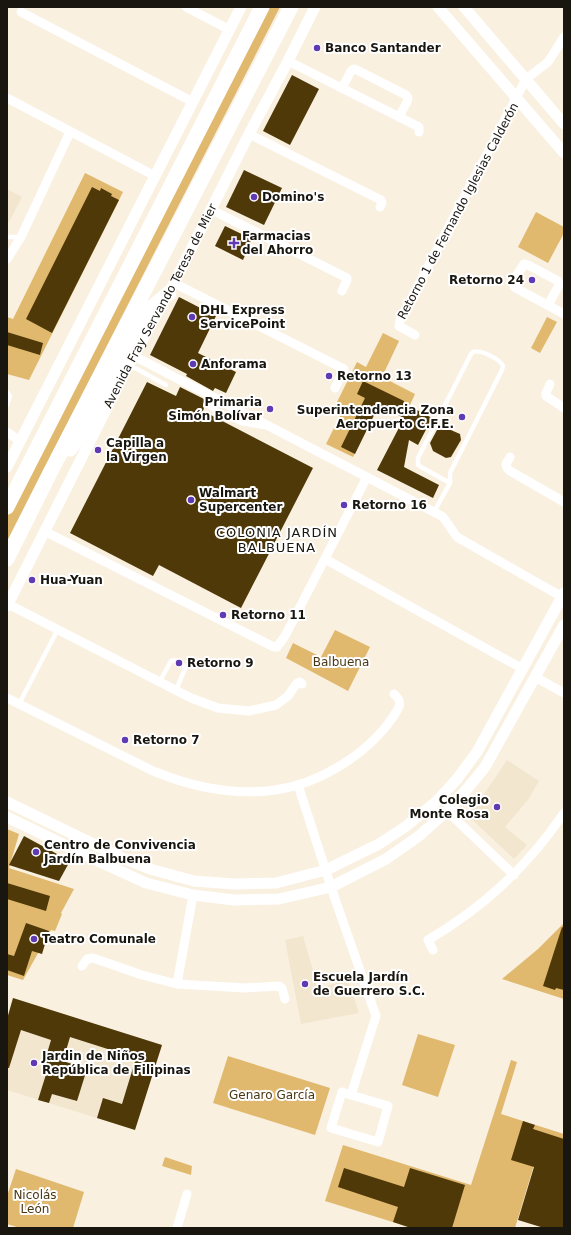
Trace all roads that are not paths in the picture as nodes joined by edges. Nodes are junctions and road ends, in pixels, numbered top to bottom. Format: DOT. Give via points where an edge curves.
graph roads {
  1 [pos="186,7"];
  2 [pos="241,7"];
  3 [pos="262,7"];
  4 [pos="292,7"];
  5 [pos="315,7"];
  6 [pos="438,7"];
  7 [pos="464,7"];
  8 [pos="21,12"];
  9 [pos="230,30"];
  10 [pos="564,37"];
  11 [pos="288,61"];
  12 [pos="526,79"];
  13 [pos="342,88"];
  14 [pos="7,98"];
  15 [pos="517,98"];
  16 [pos="193,102"];
  17 [pos="399,117"];
  18 [pos="564,124"];
  19 [pos="70,132"];
  20 [pos="419,132"];
  21 [pos="249,134"];
  22 [pos="564,153"];
  23 [pos="155,176"];
  24 [pos="380,207"];
  25 [pos="212,210"];
  26 [pos="7,237"];
  27 [pos="21,237"];
  28 [pos="7,259"];
  29 [pos="171,288"];
  30 [pos="342,292"];
  31 [pos="548,305"];
  32 [pos="564,314"];
  33 [pos="415,335"];
  34 [pos="134,356"];
  35 [pos="127,368"];
  36 [pos="550,384"];
  37 [pos="166,385"];
  38 [pos="335,388"];
  39 [pos="7,392"];
  40 [pos="7,405"];
  41 [pos="206,405"];
  42 [pos="564,408"];
  43 [pos="274,429"];
  44 [pos="7,432"];
  45 [pos="20,440"];
  46 [pos="510,457"];
  47 [pos="7,467"];
  48 [pos="51,471"];
  49 [pos="367,477"];
  50 [pos="450,483"];
  51 [pos="564,502"];
  52 [pos="7,507"];
  53 [pos="434,512"];
  54 [pos="44,531"];
  55 [pos="7,559"];
  56 [pos="325,559"];
  57 [pos="563,596"];
  58 [pos="8,605"];
  59 [pos="564,625"];
  60 [pos="58,629"];
  61 [pos="523,669"];
  62 [pos="535,677"];
  63 [pos="160,682"];
  64 [pos="302,684"];
  65 [pos="176,690"];
  66 [pos="564,693"];
  67 [pos="394,694"];
  68 [pos="7,698"];
  69 [pos="19,704"];
  70 [pos="487,735"];
  71 [pos="499,742"];
  72 [pos="298,785"];
  73 [pos="7,802"];
  74 [pos="447,811"];
  75 [pos="564,813"];
  76 [pos="7,817"];
  77 [pos="98,846"];
  78 [pos="92,858"];
  79 [pos="326,870"];
  80 [pos="514,875"];
  81 [pos="331,887"];
  82 [pos="193,895"];
  83 [pos="433,950"];
  84 [pos="82,966"];
  85 [pos="177,984"];
  86 [pos="285,999"];
  87 [pos="351,1095"];
  88 [pos="187,1194"];
  89 [pos="177,1228"];
  1 -- 9 [label="street"];
  2 -- 9 [label="street"];
  3 -- 52 [label="main road"];
  4 -- 48 [label="main road, Avenida Fray Servando Teresa de Mier"];
  5 -- 11 [label="street, Avenida Fray Servando Teresa de Mier"];
  6 -- 15 [label="street"];
  7 -- 12 [label="street"];
  8 -- 16 [label="street"];
  9 -- 16 [label="street"];
  10 -- 12 [label="street" via="548,62"];
  11 -- 13 [label="street"];
  11 -- 21 [label="street, Avenida Fray Servando Teresa de Mier"];
  12 -- 15 [label="street, Retorno 1 de Fernando Iglesias Calderón"];
  12 -- 18 [label="street"];
  13 -- 17 [label="street"];
  13 -- 17 [label="street" via="351,71 357,70 406,95 407,102"];
  14 -- 19 [label="street"];
  15 -- 22 [label="street"];
  15 -- 33 [label="street, Retorno 1 de Fernando Iglesias Calderón" via="400,320 400,326"];
  16 -- 23 [label="street"];
  17 -- 20 [label="street" via="420,127"];
  19 -- 23 [label="street"];
  19 -- 27 [label="street"];
  21 -- 24 [label="street" via="381,200"];
  21 -- 25 [label="street, Avenida Fray Servando Teresa de Mier"];
  23 -- 45 [label="street"];
  25 -- 29 [label="street, Avenida Fray Servando Teresa de Mier"];
  25 -- 30 [label="street" via="347,278"];
  26 -- 27 [label="lane"];
  27 -- 28 [label="street"];
  29 -- 34 [label="street, Avenida Fray Servando Teresa de Mier"];
  29 -- 38 [label="street" via="344,369"];
  29 -- 48 [label="main road" via="150,309 88,426"];
  31 -- 31 [label="street" via="559,285 558,281 524,264 514,280 514,287"];
  31 -- 32 [label="street"];
  34 -- 35 [label="street, Avenida Fray Servando Teresa de Mier"];
  34 -- 43 [label="street"];
  35 -- 37 [label="lane" via="137,369"];
  35 -- 54 [label="street, Avenida Fray Servando Teresa de Mier"];
  36 -- 42 [label="street" via="546,396"];
  39 -- 40 [label="lane" via="10,396"];
  41 -- 43 [label="lane" via="241,423"];
  43 -- 49 [label="street"];
  44 -- 45 [label="street"];
  45 -- 47 [label="street"];
  46 -- 51 [label="street" via="506,464 510,471"];
  48 -- 55 [label="main road, Avenida Fray Servando Teresa de Mier"];
  49 -- 53 [label="street"];
  49 -- 56 [label="street"];
  50 -- 50 [label="lane" via="450,473 503,366 499,361 476,350 471,354 418,458 418,465"];
  50 -- 53 [label="lane"];
  53 -- 57 [label="street" via="443,517 457,537"];
  54 -- 56 [label="street" via="274,647 280,645"];
  54 -- 58 [label="street, Avenida Fray Servando Teresa de Mier"];
  56 -- 61 [label="street"];
  57 -- 61 [label="street"];
  58 -- 60 [label="street"];
  59 -- 62 [label="street"];
  60 -- 63 [label="street"];
  60 -- 69 [label="lane"];
  61 -- 70 [label="street"];
  62 -- 66 [label="street"];
  62 -- 71 [label="street"];
  63 -- 65 [label="street"];
  63 -- 65 [label="lane" via="170,661 178,660 185,668"];
  64 -- 65 [label="street" via="297,683 288,696 276,705 249,711 218,708"];
  67 -- 72 [label="street" via="399,698 399,707 373,741 345,763"];
  68 -- 69 [label="street"];
  69 -- 72 [label="street" via="172,779 236,793 275,790"];
  70 -- 71 [label="street"];
  70 -- 79 [label="street" via="457,779 437,801 379,844"];
  71 -- 74 [label="street" via="485,767"];
  72 -- 79 [label="street"];
  73 -- 77 [label="street"];
  74 -- 80 [label="street"];
  74 -- 81 [label="street" via="419,836 386,859"];
  75 -- 80 [label="street"];
  76 -- 78 [label="street"];
  77 -- 78 [label="street"];
  77 -- 79 [label="street" via="150,869 194,881 234,884 276,883"];
  78 -- 82 [label="street" via="146,883"];
  79 -- 81 [label="street"];
  80 -- 83 [label="street" via="481,903 428,940"];
  81 -- 82 [label="street" via="279,899 234,900"];
  81 -- 87 [label="street" via="376,1016"];
  82 -- 85 [label="street"];
  84 -- 85 [label="street" via="87,959 93,958"];
  85 -- 86 [label="street" via="245,988 276,986 282,988"];
  87 -- 87 [label="street" via="342,1092 331,1128 378,1142 388,1106"];
  88 -- 89 [label="street"];
}
